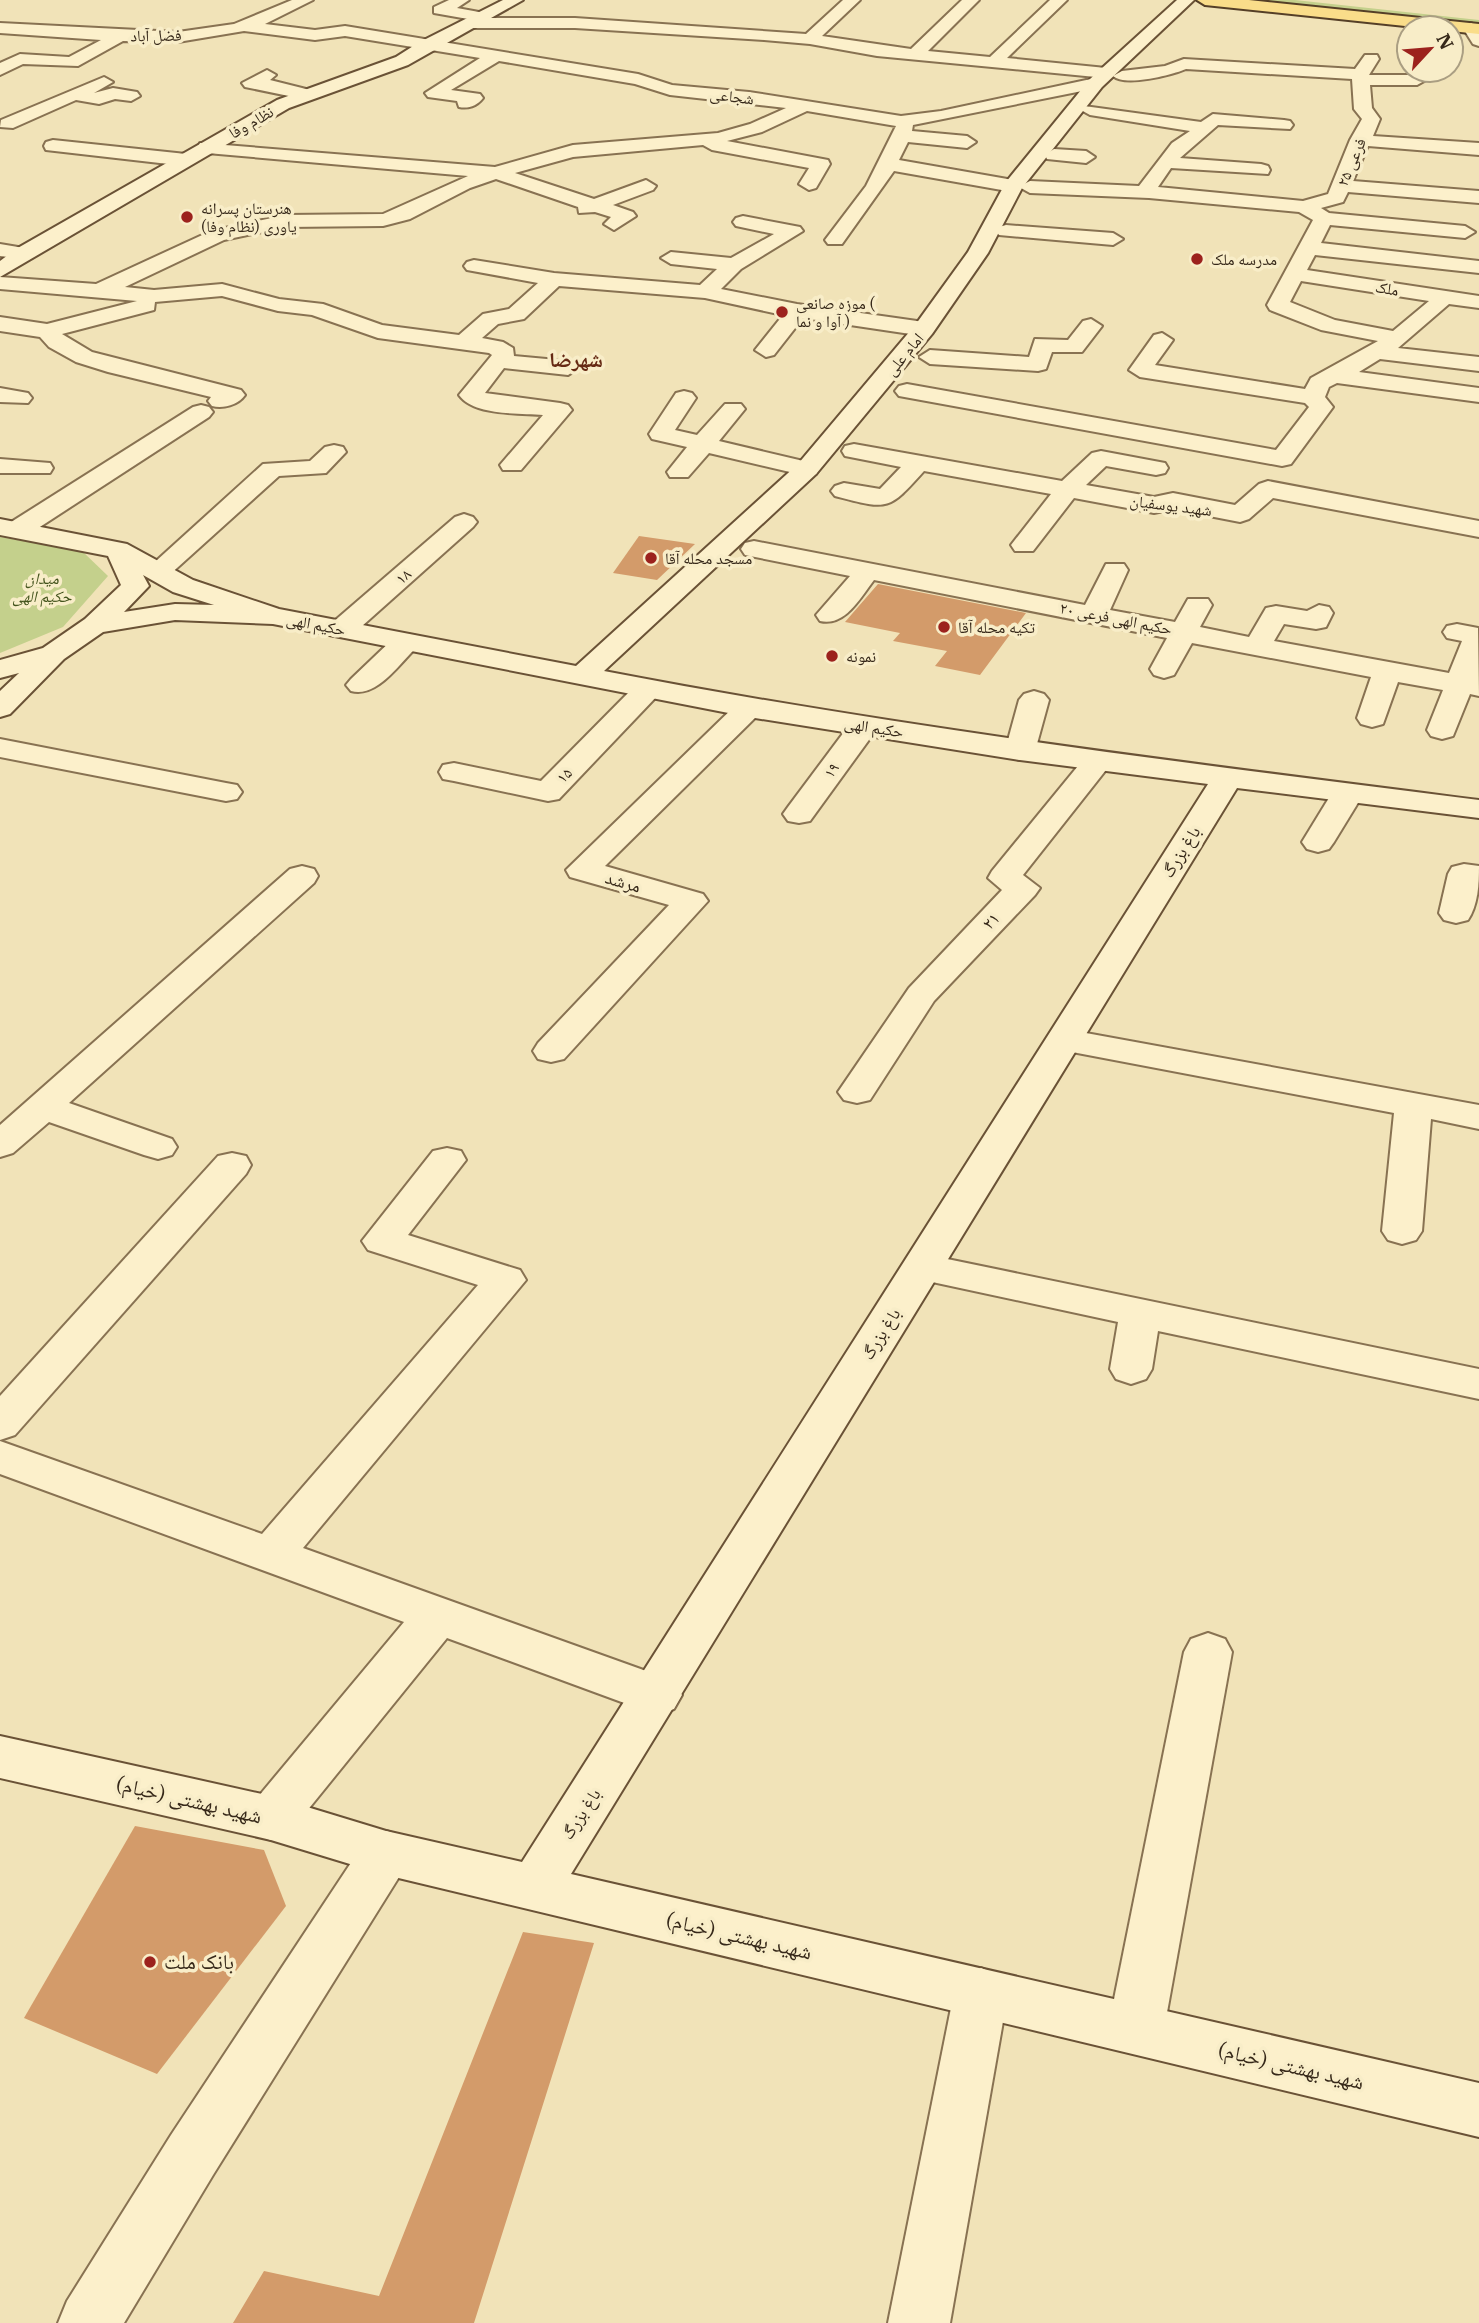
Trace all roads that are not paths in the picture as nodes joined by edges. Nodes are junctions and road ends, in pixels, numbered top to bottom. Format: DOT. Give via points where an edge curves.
graph roads {
  1 [pos="305,0"];
  2 [pos="461,0"];
  3 [pos="515,0"];
  4 [pos="852,0"];
  5 [pos="971,0"];
  6 [pos="1059,0"];
  7 [pos="1186,0"];
  8 [pos="1199,0"];
  9 [pos="1205,0"];
  10 [pos="1325,0"];
  11 [pos="591,6"];
  12 [pos="661,9"];
  13 [pos="222,14"];
  14 [pos="724,18"];
  15 [pos="263,19"];
  16 [pos="478,20"];
  17 [pos="563,23"];
  18 [pos="151,25"];
  19 [pos="243,26"];
  20 [pos="942,27"];
  21 [pos="0,28"];
  22 [pos="1477,29"];
  23 [pos="962,30"];
  24 [pos="639,32"];
  25 [pos="703,32"];
  26 [pos="173,35"];
  27 [pos="127,36"];
  28 [pos="818,40"];
  29 [pos="517,42"];
  30 [pos="217,46"];
  31 [pos="424,46"];
  32 [pos="916,54"];
  33 [pos="490,56"];
  34 [pos="78,59"];
  35 [pos="805,59"];
  36 [pos="995,61"];
  37 [pos="1241,69"];
  38 [pos="0,71"];
  39 [pos="1365,71"];
  40 [pos="267,75"];
  41 [pos="1395,76"];
  42 [pos="1108,77"];
  43 [pos="998,85"];
  44 [pos="1234,85"];
  45 [pos="790,88"];
  46 [pos="1046,92"];
  47 [pos="73,94"];
  48 [pos="308,95"];
  49 [pos="131,96"];
  50 [pos="891,99"];
  51 [pos="771,101"];
  52 [pos="465,103"];
  53 [pos="805,106"];
  54 [pos="1090,110"];
  55 [pos="874,116"];
  56 [pos="1284,125"];
  57 [pos="1206,128"];
  58 [pos="901,129"];
  59 [pos="6,130"];
  60 [pos="583,133"];
  61 [pos="289,135"];
  62 [pos="1359,140"];
  63 [pos="695,141"];
  64 [pos="967,142"];
  65 [pos="53,146"];
  66 [pos="820,146"];
  67 [pos="207,147"];
  68 [pos="1479,149"];
  69 [pos="262,150"];
  70 [pos="495,151"];
  71 [pos="553,155"];
  72 [pos="1054,155"];
  73 [pos="1086,157"];
  74 [pos="186,160"];
  75 [pos="798,160"];
  76 [pos="1166,162"];
  77 [pos="887,164"];
  78 [pos="466,170"];
  79 [pos="1261,170"];
  80 [pos="496,173"];
  81 [pos="563,173"];
  82 [pos="526,183"];
  83 [pos="809,184"];
  84 [pos="1021,186"];
  85 [pos="1341,186"];
  86 [pos="1149,192"];
  87 [pos="1479,197"];
  88 [pos="594,205"];
  89 [pos="1304,207"];
  90 [pos="569,217"];
  91 [pos="1324,218"];
  92 [pos="743,222"];
  93 [pos="1465,232"];
  94 [pos="1005,235"];
  95 [pos="1113,239"];
  96 [pos="835,240"];
  97 [pos="1033,242"];
  98 [pos="1308,248"];
  99 [pos="0,250"];
  100 [pos="23,253"];
  101 [pos="671,258"];
  102 [pos="734,265"];
  103 [pos="474,266"];
  104 [pos="1479,267"];
  105 [pos="0,271"];
  106 [pos="1294,274"];
  107 [pos="554,279"];
  108 [pos="0,283"];
  109 [pos="267,287"];
  110 [pos="99,291"];
  111 [pos="705,292"];
  112 [pos="189,293"];
  113 [pos="243,295"];
  114 [pos="1444,298"];
  115 [pos="1479,302"];
  116 [pos="797,310"];
  117 [pos="0,324"];
  118 [pos="1091,326"];
  119 [pos="924,329"];
  120 [pos="47,331"];
  121 [pos="1394,338"];
  122 [pos="1163,340"];
  123 [pos="463,343"];
  124 [pos="766,350"];
  125 [pos="1375,352"];
  126 [pos="930,357"];
  127 [pos="498,361"];
  128 [pos="1479,364"];
  129 [pos="568,368"];
  130 [pos="1336,376"];
  131 [pos="907,391"];
  132 [pos="1479,395"];
  133 [pos="1313,397"];
  134 [pos="684,398"];
  135 [pos="733,409"];
  136 [pos="890,411"];
  137 [pos="872,431"];
  138 [pos="705,444"];
  139 [pos="855,451"];
  140 [pos="334,452"];
  141 [pos="918,463"];
  142 [pos="512,465"];
  143 [pos="0,466"];
  144 [pos="41,468"];
  145 [pos="1156,468"];
  146 [pos="807,469"];
  147 [pos="679,472"];
  148 [pos="1069,488"];
  149 [pos="844,491"];
  150 [pos="464,522"];
  151 [pos="9,529"];
  152 [pos="1479,529"];
  153 [pos="1024,545"];
  154 [pos="754,549"];
  155 [pos="118,550"];
  156 [pos="432,551"];
  157 [pos="470,551"];
  158 [pos="733,568"];
  159 [pos="1115,570"];
  160 [pos="158,571"];
  161 [pos="868,571"];
  162 [pos="1198,605"];
  163 [pos="1095,613"];
  164 [pos="1319,613"];
  165 [pos="830,615"];
  166 [pos="273,616"];
  167 [pos="95,625"];
  168 [pos="342,629"];
  169 [pos="1182,631"];
  170 [pos="1457,632"];
  171 [pos="406,642"];
  172 [pos="1258,646"];
  173 [pos="53,654"];
  174 [pos="0,669"];
  175 [pos="1164,669"];
  176 [pos="1387,672"];
  177 [pos="608,674"];
  178 [pos="361,685"];
  179 [pos="1468,685"];
  180 [pos="648,689"];
  181 [pos="1034,699"];
  182 [pos="0,708"];
  183 [pos="749,708"];
  184 [pos="1371,718"];
  185 [pos="864,726"];
  186 [pos="1442,730"];
  187 [pos="0,748"];
  188 [pos="1020,751"];
  189 [pos="1098,761"];
  190 [pos="454,772"];
  191 [pos="1227,778"];
  192 [pos="226,793"];
  193 [pos="1348,793"];
  194 [pos="1479,809"];
  195 [pos="799,814"];
  196 [pos="1318,842"];
  197 [pos="302,876"];
  198 [pos="1479,876"];
  199 [pos="1456,913"];
  200 [pos="1064,1040"];
  201 [pos="551,1051"];
  202 [pos="857,1092"];
  203 [pos="1413,1105"];
  204 [pos="43,1107"];
  205 [pos="1479,1117"];
  206 [pos="0,1146"];
  207 [pos="158,1147"];
  208 [pos="447,1160"];
  209 [pos="232,1165"];
  210 [pos="1402,1231"];
  211 [pos="923,1267"];
  212 [pos="1140,1313"];
  213 [pos="1132,1369"];
  214 [pos="1479,1384"];
  215 [pos="0,1424"];
  216 [pos="0,1457"];
  217 [pos="271,1555"];
  218 [pos="437,1616"];
  219 [pos="1208,1652"];
  220 [pos="657,1695"];
  221 [pos="0,1757"];
  222 [pos="271,1818"];
  223 [pos="386,1853"];
  224 [pos="534,1888"];
  225 [pos="981,1993"];
  226 [pos="1136,2029"];
  227 [pos="1479,2110"];
  228 [pos="89,2323"];
  229 [pos="919,2323"];
  1 -- 15 [label="street, فضل آباد"];
  2 -- 16 [label="street" via="440,10"];
  3 -- 16 [label="street, نظام وفا"];
  4 -- 28 [label="street"];
  5 -- 20 [label="street"];
  6 -- 36 [label="street"];
  7 -- 42 [label="street, امام علی"];
  8 -- 42 [label="street"];
  9 -- 22 [label="main road"];
  10 -- 22 [label="main road"];
  11 -- 17 [label="street"];
  12 -- 24 [label="street"];
  13 -- 15 [label="street"];
  14 -- 25 [label="street"];
  15 -- 19 [label="street, فضل آباد"];
  16 -- 17 [label="street"];
  16 -- 31 [label="street, نظام وفا"];
  17 -- 24 [label="street"];
  18 -- 27 [label="street"];
  19 -- 26 [label="street, فضل آباد"];
  19 -- 31 [label="street, شجاعی" via="316,35 345,31"];
  20 -- 23 [label="street"];
  20 -- 32 [label="street"];
  21 -- 27 [label="street, فضل آباد"];
  24 -- 25 [label="street"];
  25 -- 28 [label="street"];
  26 -- 27 [label="street, فضل آباد"];
  26 -- 30 [label="street"];
  27 -- 34 [label="street"];
  28 -- 32 [label="street"];
  28 -- 35 [label="street"];
  29 -- 33 [label="street"];
  31 -- 33 [label="street, شجاعی"];
  31 -- 48 [label="street, نظام وفا" via="402,61"];
  32 -- 36 [label="street"];
  33 -- 51 [label="street, شجاعی" via="602,78 638,79 670,90"];
  33 -- 52 [label="street" via="434,93 474,98"];
  34 -- 38 [label="street" via="20,59"];
  34 -- 47 [label="street" via="105,70"];
  36 -- 42 [label="street"];
  37 -- 39 [label="street"];
  37 -- 42 [label="street" via="1184,64 1168,71"];
  37 -- 44 [label="street"];
  39 -- 41 [label="street"];
  39 -- 62 [label="street, فرعی ۲۵" via="1360,94 1363,109 1378,119"];
  40 -- 48 [label="street" via="251,83"];
  42 -- 46 [label="street"];
  42 -- 54 [label="street"];
  42 -- 84 [label="street, امام علی"];
  43 -- 46 [label="street"];
  45 -- 51 [label="street"];
  46 -- 58 [label="street"];
  47 -- 49 [label="street" via="99,99 113,93"];
  47 -- 59 [label="street"];
  48 -- 67 [label="street, نظام وفا"];
  50 -- 55 [label="street"];
  51 -- 53 [label="street, شجاعی"];
  53 -- 55 [label="street, شجاعی"];
  53 -- 63 [label="street" via="756,128"];
  54 -- 57 [label="street"];
  54 -- 72 [label="street"];
  55 -- 58 [label="street, شجاعی"];
  56 -- 57 [label="street" via="1213,119"];
  57 -- 76 [label="street"];
  58 -- 64 [label="street"];
  58 -- 77 [label="street"];
  60 -- 71 [label="street" via="562,139"];
  61 -- 69 [label="street"];
  62 -- 68 [label="street"];
  62 -- 85 [label="street, فرعی ۲۵"];
  63 -- 71 [label="street"];
  63 -- 75 [label="street"];
  65 -- 74 [label="street"];
  66 -- 75 [label="street"];
  67 -- 69 [label="street"];
  67 -- 74 [label="street, نظام وفا"];
  69 -- 78 [label="street"];
  70 -- 78 [label="street"];
  71 -- 80 [label="street"];
  72 -- 73 [label="street"];
  72 -- 84 [label="street"];
  74 -- 100 [label="street, نظام وفا"];
  75 -- 83 [label="street" via="821,164"];
  76 -- 79 [label="street"];
  76 -- 86 [label="street" via="1148,183"];
  77 -- 84 [label="street"];
  77 -- 96 [label="street" via="856,218"];
  78 -- 80 [label="street"];
  80 -- 82 [label="street"];
  80 -- 110 [label="street" via="383,220 286,221 218,235"];
  81 -- 82 [label="street"];
  82 -- 88 [label="street"];
  84 -- 86 [label="street"];
  84 -- 94 [label="street" via="1021,211"];
  84 -- 119 [label="street, امام علی"];
  85 -- 87 [label="street" via="1422,186"];
  85 -- 89 [label="street, فرعی ۲۵" via="1336,198"];
  86 -- 89 [label="street"];
  88 -- 88 [label="street" via="655,191 615,218"];
  88 -- 90 [label="street"];
  89 -- 91 [label="street"];
  91 -- 93 [label="street"];
  91 -- 98 [label="street"];
  92 -- 102 [label="street" via="793,231"];
  94 -- 95 [label="street"];
  94 -- 97 [label="street"];
  94 -- 126 [label="street"];
  98 -- 104 [label="street"];
  98 -- 106 [label="street"];
  99 -- 100 [label="street"];
  100 -- 105 [label="street, نظام وفا"];
  101 -- 102 [label="street"];
  102 -- 111 [label="street"];
  103 -- 107 [label="street"];
  106 -- 114 [label="street, ملک"];
  106 -- 121 [label="street" via="1278,305 1329,324"];
  107 -- 111 [label="street"];
  107 -- 123 [label="street" via="516,314 491,318"];
  108 -- 110 [label="street"];
  109 -- 113 [label="street"];
  110 -- 112 [label="street" via="154,296"];
  111 -- 116 [label="street"];
  112 -- 113 [label="street" via="222,290"];
  112 -- 120 [label="street"];
  113 -- 123 [label="street" via="315,309 378,331"];
  114 -- 115 [label="street, ملک"];
  114 -- 121 [label="street" via="1427,318"];
  116 -- 119 [label="street"];
  116 -- 124 [label="street"];
  117 -- 120 [label="street"];
  118 -- 126 [label="street" via="1074,347 1043,344 1038,364"];
  119 -- 146 [label="street, امام علی"];
  120 -- 151 [label="street" via="84,357 233,394"];
  121 -- 125 [label="street"];
  122 -- 133 [label="street" via="1140,370"];
  123 -- 127 [label="street" via="495,346 506,353"];
  125 -- 128 [label="street"];
  125 -- 130 [label="street"];
  126 -- 131 [label="street"];
  127 -- 129 [label="street"];
  127 -- 142 [label="street" via="471,395 487,402 560,410"];
  130 -- 132 [label="street"];
  130 -- 133 [label="street" via="1319,383"];
  131 -- 133 [label="street" via="1282,459 1321,407"];
  131 -- 136 [label="street"];
  134 -- 138 [label="street" via="660,434"];
  135 -- 138 [label="street"];
  137 -- 139 [label="street"];
  138 -- 146 [label="street"];
  138 -- 147 [label="street"];
  139 -- 141 [label="street, شهید یوسفیان"];
  139 -- 154 [label="street"];
  140 -- 160 [label="street" via="317,468 272,469"];
  141 -- 148 [label="street, شهید یوسفیان" via="960,462"];
  141 -- 149 [label="street" via="886,498"];
  143 -- 144 [label="street"];
  145 -- 148 [label="street" via="1101,458"];
  146 -- 177 [label="street, امام علی"];
  148 -- 152 [label="street, شهید یوسفیان" via="1154,505 1173,501 1240,514 1268,489 1437,532"];
  148 -- 153 [label="street"];
  150 -- 156 [label="street, ۱۸"];
  151 -- 155 [label="street"];
  154 -- 158 [label="street"];
  154 -- 161 [label="street, حکیم الهی فرعی ۲۰"];
  155 -- 160 [label="street"];
  155 -- 167 [label="street" via="135,586"];
  156 -- 157 [label="street" via="463,556"];
  156 -- 168 [label="street, ۱۸"];
  159 -- 163 [label="street"];
  160 -- 166 [label="street" via="183,586"];
  161 -- 163 [label="street, حکیم الهی فرعی ۲۰"];
  161 -- 165 [label="street"];
  162 -- 169 [label="street"];
  163 -- 169 [label="street, حکیم الهی فرعی ۲۰"];
  164 -- 172 [label="street" via="1316,621 1276,614"];
  166 -- 167 [label="street" via="175,612"];
  166 -- 168 [label="street, حکیم الهی"];
  167 -- 173 [label="street"];
  168 -- 171 [label="street, حکیم الهی"];
  169 -- 172 [label="street, حکیم الهی فرعی ۲۰"];
  169 -- 175 [label="street"];
  170 -- 179 [label="street" via="1478,636"];
  171 -- 177 [label="street, حکیم الهی"];
  171 -- 178 [label="street"];
  172 -- 176 [label="street, حکیم الهی فرعی ۲۰"];
  173 -- 174 [label="street"];
  173 -- 182 [label="street"];
  176 -- 179 [label="street, حکیم الهی فرعی ۲۰"];
  176 -- 184 [label="street"];
  177 -- 180 [label="street, حکیم الهی"];
  179 -- 186 [label="street"];
  180 -- 183 [label="street, حکیم الهی"];
  180 -- 190 [label="street, ۱۵" via="548,792"];
  181 -- 188 [label="street"];
  183 -- 185 [label="street, حکیم الهی"];
  183 -- 201 [label="street, مرشد" via="582,870 691,901"];
  185 -- 188 [label="street, حکیم الهی"];
  185 -- 195 [label="street, ۱۹"];
  187 -- 192 [label="street"];
  188 -- 189 [label="street, حکیم الهی"];
  189 -- 191 [label="street, حکیم الهی"];
  189 -- 202 [label="street, ۲۱" via="1004,878 1023,888 921,995"];
  191 -- 193 [label="street, حکیم الهی"];
  191 -- 200 [label="street, باغ بزرگ"];
  193 -- 194 [label="street, حکیم الهی"];
  193 -- 196 [label="street"];
  197 -- 204 [label="street"];
  198 -- 199 [label="street" via="1464,874"];
  200 -- 203 [label="street"];
  200 -- 211 [label="street, باغ بزرگ"];
  203 -- 205 [label="street"];
  203 -- 210 [label="street"];
  204 -- 206 [label="street"];
  204 -- 207 [label="street"];
  208 -- 217 [label="street" via="382,1241 506,1280"];
  209 -- 215 [label="street"];
  211 -- 212 [label="street"];
  211 -- 220 [label="street, باغ بزرگ"];
  212 -- 213 [label="street"];
  212 -- 214 [label="street"];
  216 -- 217 [label="street"];
  217 -- 218 [label="street"];
  218 -- 220 [label="street"];
  218 -- 222 [label="street"];
  219 -- 226 [label="street"];
  220 -- 224 [label="street, باغ بزرگ"];
  221 -- 222 [label="street, شهید بهشتی (خیام)"];
  222 -- 223 [label="street, شهید بهشتی (خیام)"];
  223 -- 224 [label="street, شهید بهشتی (خیام)"];
  223 -- 228 [label="street"];
  224 -- 225 [label="street, شهید بهشتی (خیام)"];
  225 -- 226 [label="street, شهید بهشتی (خیام)"];
  225 -- 229 [label="street"];
  226 -- 227 [label="street, شهید بهشتی (خیام)"];
}
